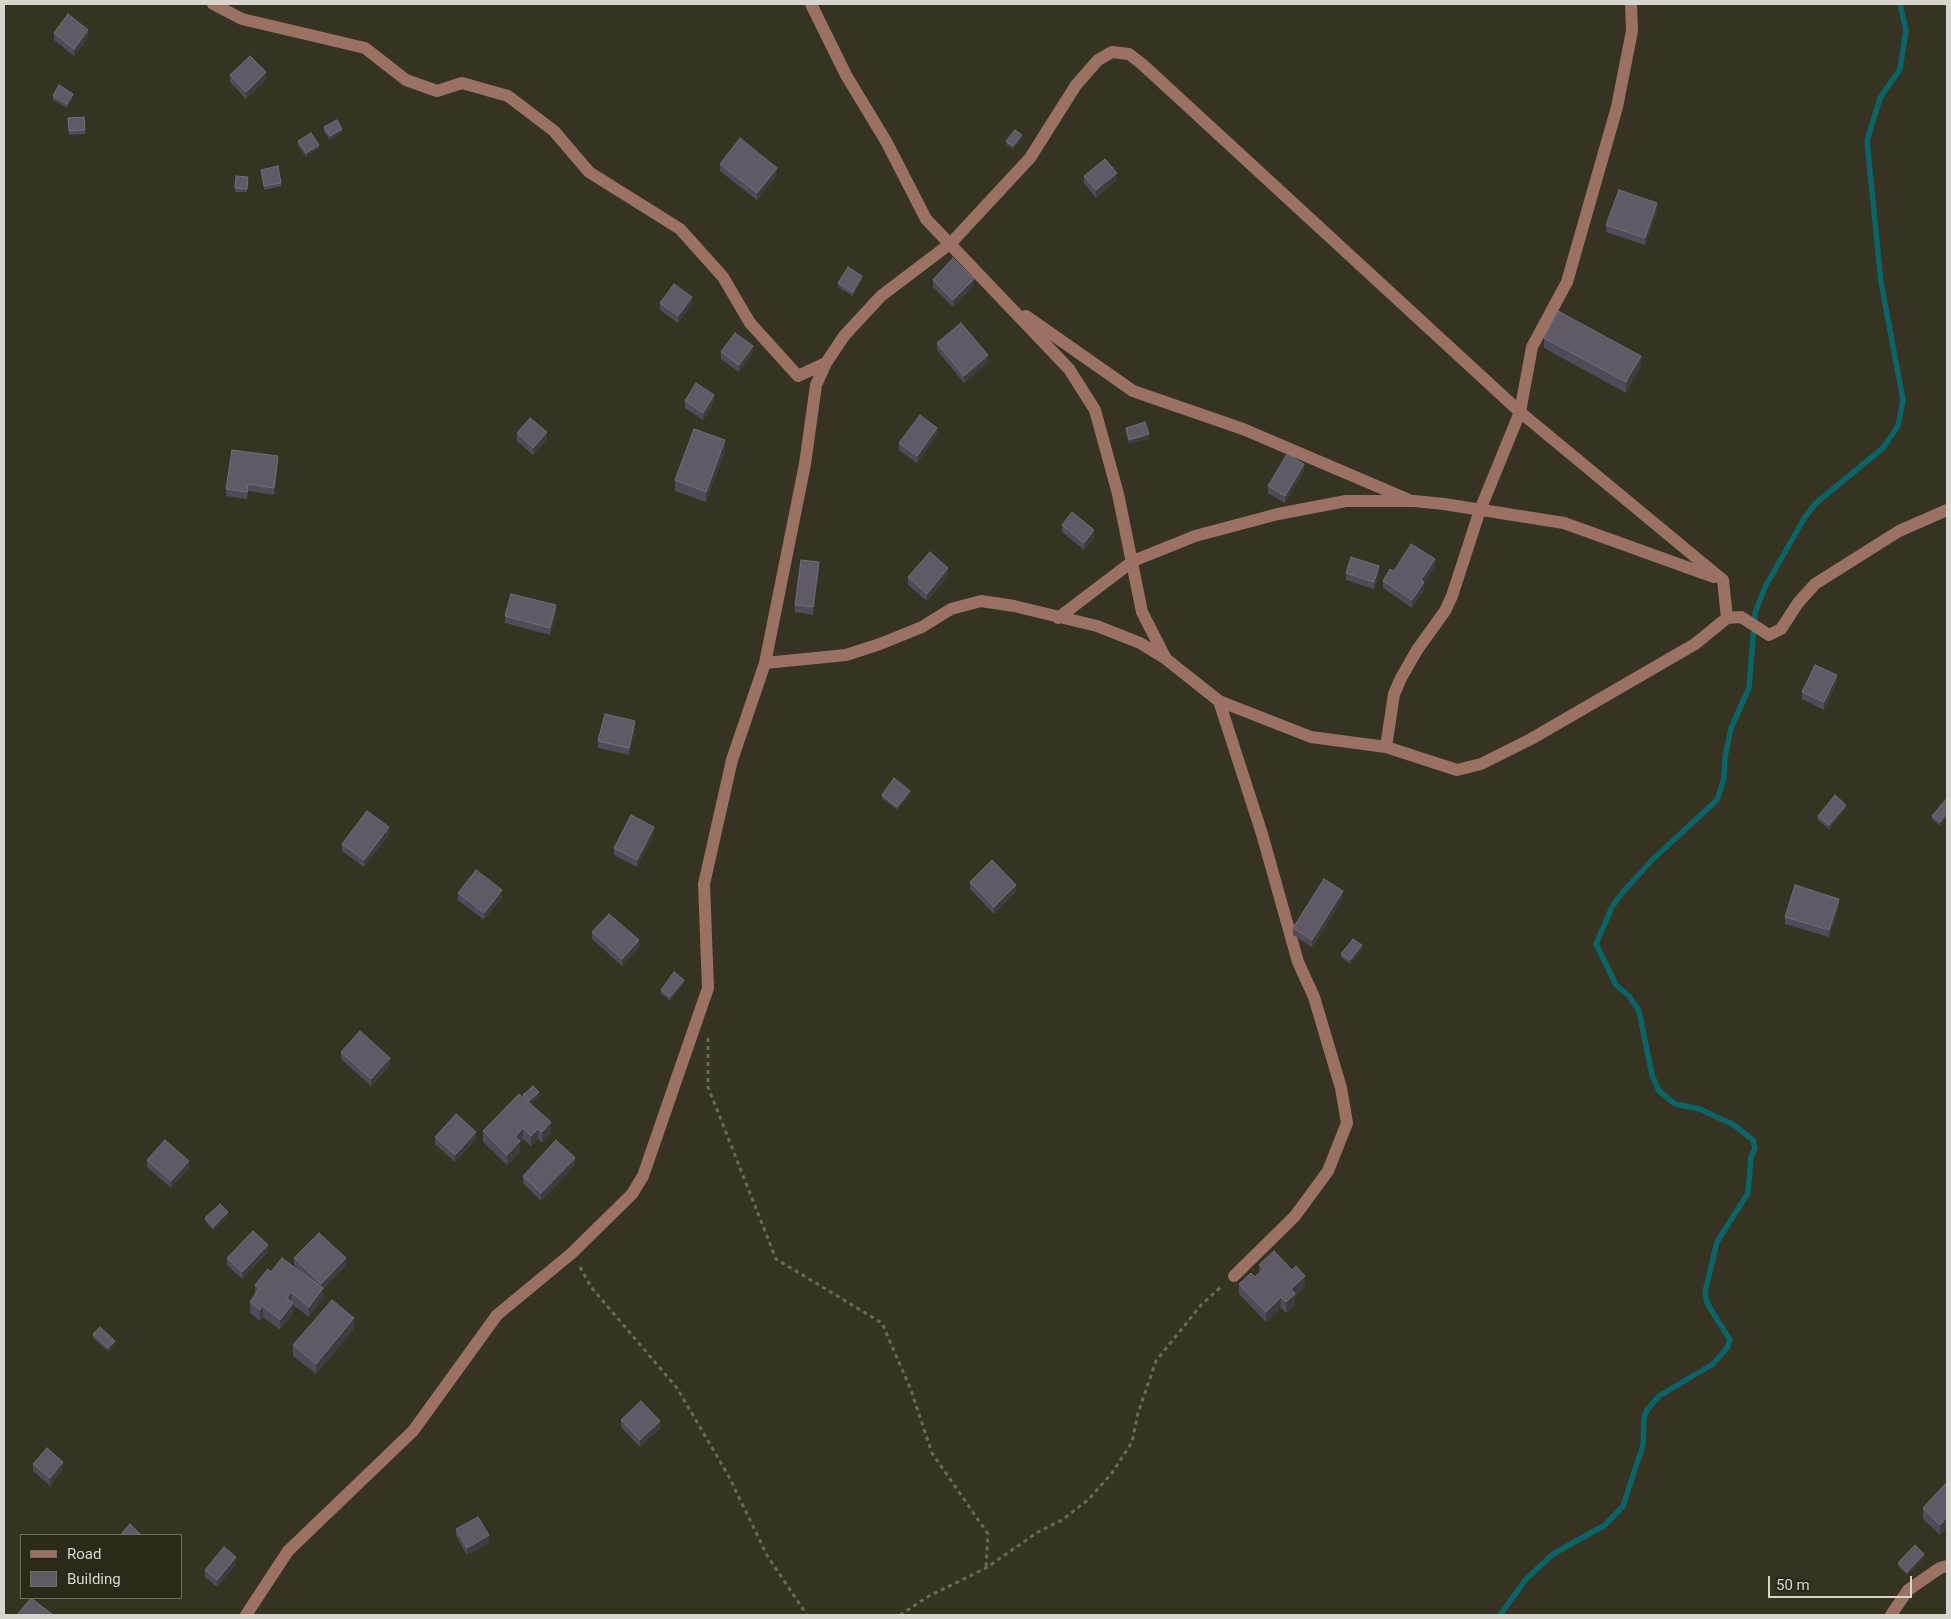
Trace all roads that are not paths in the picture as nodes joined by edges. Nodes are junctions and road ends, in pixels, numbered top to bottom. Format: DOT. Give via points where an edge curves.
graph roads {
  1 [pos="213,4"];
  2 [pos="810,4"];
  3 [pos="1631,4"];
  4 [pos="951,244"];
  5 [pos="1006,302"];
  6 [pos="826,363"];
  7 [pos="1520,412"];
  8 [pos="1414,501"];
  9 [pos="1480,510"];
  10 [pos="1947,510"];
  11 [pos="1133,561"];
  12 [pos="1723,580"];
  13 [pos="1058,618"];
  14 [pos="1726,618"];
  15 [pos="1166,659"];
  16 [pos="765,663"];
  17 [pos="1219,701"];
  18 [pos="1386,747"];
  19 [pos="1234,1276"];
  20 [pos="1947,1566"];
  21 [pos="246,1615"];
  22 [pos="1891,1615"];
  1 -- 6 [label="street" via="242,19 365,48 406,80 437,92 462,84 508,96 554,131 588,172 680,229 723,277 750,323 798,376"];
  2 -- 4 [label="street" via="846,76 887,143 926,219"];
  3 -- 7 [label="street" via="1632,31 1617,107 1567,282 1532,347"];
  4 -- 5 [label="street"];
  4 -- 6 [label="street" via="881,296 844,336"];
  4 -- 7 [label="street" via="1030,158 1076,85 1098,60 1112,52 1129,54"];
  5 -- 8 [label="street" via="1133,391 1243,430"];
  5 -- 11 [label="street" via="1069,369 1095,410"];
  6 -- 16 [label="street" via="816,385 805,464"];
  7 -- 9 [label="street"];
  7 -- 12 [label="street"];
  8 -- 9 [label="street"];
  8 -- 11 [label="street" via="1346,501 1278,514 1196,536"];
  9 -- 12 [label="street" via="1564,523"];
  9 -- 18 [label="street" via="1445,611 1400,678 1394,694"];
  10 -- 14 [label="street" via="1899,530 1816,584 1798,603 1782,628 1769,634 1741,617"];
  11 -- 13 [label="street"];
  11 -- 15 [label="street" via="1142,612"];
  12 -- 14 [label="street"];
  13 -- 15 [label="street" via="1097,626 1140,643"];
  13 -- 16 [label="street" via="981,601 951,610 922,627 846,655"];
  14 -- 18 [label="street" via="1695,644 1531,739 1481,764 1457,770"];
  15 -- 17 [label="street"];
  16 -- 21 [label="street" via="732,760 704,884 708,988 643,1176 632,1194 572,1253 497,1315 413,1431 288,1550"];
  17 -- 18 [label="street" via="1311,736"];
  17 -- 19 [label="street" via="1249,791 1298,962 1314,997 1341,1088 1347,1123 1323,1179 1295,1216"];
  20 -- 22 [label="street" via="1908,1590"];
}
